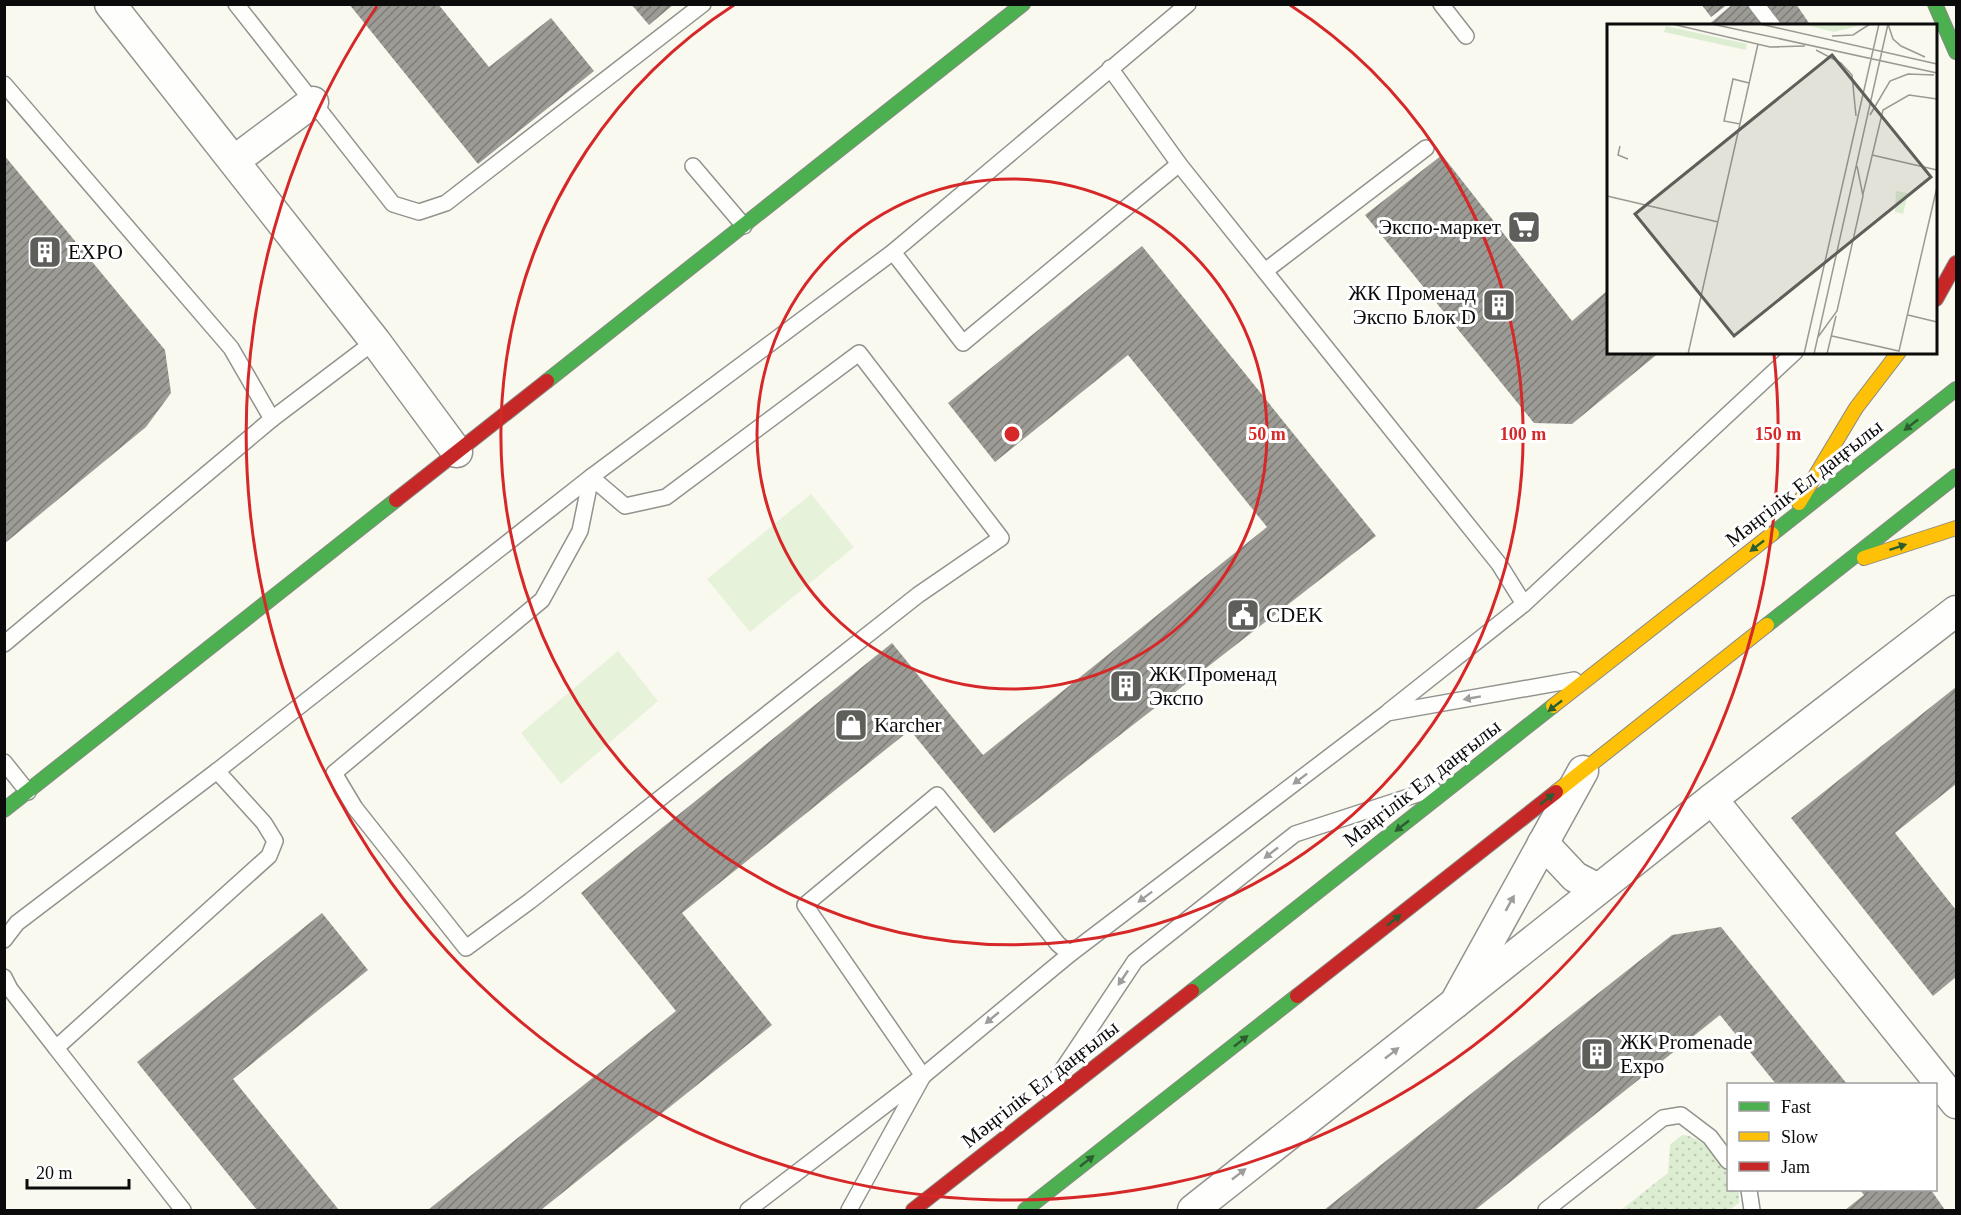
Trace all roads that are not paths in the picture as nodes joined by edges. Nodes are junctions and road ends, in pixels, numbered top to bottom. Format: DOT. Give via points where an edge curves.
graph roads {
  1 [pos="110,4"];
  2 [pos="236,4"];
  3 [pos="703,4"];
  4 [pos="1023,4"];
  5 [pos="1188,4"];
  6 [pos="1441,4"];
  7 [pos="1756,4"];
  8 [pos="1935,4"];
  9 [pos="1771,24"];
  10 [pos="1466,36"];
  11 [pos="1956,52"];
  12 [pos="1110,68"];
  13 [pos="4,84"];
  14 [pos="313,102"];
  15 [pos="1426,148"];
  16 [pos="234,161"];
  17 [pos="1179,164"];
  18 [pos="693,166"];
  19 [pos="744,226"];
  20 [pos="892,252"];
  21 [pos="1956,263"];
  22 [pos="1265,271"];
  23 [pos="1937,296"];
  24 [pos="375,341"];
  25 [pos="1793,354"];
  26 [pos="1897,354"];
  27 [pos="1956,389"];
  28 [pos="272,419"];
  29 [pos="457,452"];
  30 [pos="1956,476"];
  31 [pos="591,477"];
  32 [pos="1789,521"];
  33 [pos="1956,528"];
  34 [pos="1843,566"];
  35 [pos="1524,604"];
  36 [pos="1956,611"];
  37 [pos="4,644"];
  38 [pos="1591,677"];
  39 [pos="1387,713"];
  40 [pos="4,762"];
  41 [pos="217,771"];
  42 [pos="1583,771"];
  43 [pos="1461,779"];
  44 [pos="28,792"];
  45 [pos="1712,798"];
  46 [pos="4,810"];
  47 [pos="1543,843"];
  48 [pos="1598,889"];
  49 [pos="4,940"];
  50 [pos="1070,954"];
  51 [pos="4,978"];
  52 [pos="1455,1003"];
  53 [pos="56,1048"];
  54 [pos="923,1076"];
  55 [pos="1956,1103"];
  56 [pos="1029,1119"];
  57 [pos="1727,1160"];
  58 [pos="1068,1177"];
  59 [pos="1749,1191"];
  60 [pos="1205,1207"];
  61 [pos="183,1210"];
  62 [pos="748,1210"];
  63 [pos="849,1210"];
  64 [pos="913,1210"];
  65 [pos="1025,1210"];
  66 [pos="1042,1210"];
  67 [pos="1546,1210"];
  68 [pos="1752,1210"];
  1 -- 16 [label="street"];
  2 -- 14 [label="lane"];
  3 -- 14 [label="lane" via="446,203 419,212 393,204"];
  4 -- 19 [label="main road"];
  5 -- 12 [label="lane"];
  6 -- 10 [label="lane"];
  7 -- 9 [label="lane"];
  8 -- 11 [label="main road"];
  12 -- 17 [label="lane"];
  12 -- 20 [label="lane"];
  13 -- 28 [label="lane" via="231,348"];
  14 -- 16 [label="street"];
  15 -- 22 [label="lane"];
  16 -- 24 [label="street"];
  17 -- 20 [label="lane" via="963,343"];
  17 -- 22 [label="lane"];
  18 -- 19 [label="lane"];
  19 -- 29 [label="main road"];
  20 -- 31 [label="lane"];
  21 -- 23 [label="main road"];
  22 -- 35 [label="lane" via="1499,564"];
  24 -- 28 [label="lane"];
  24 -- 29 [label="street"];
  25 -- 35 [label="lane"];
  26 -- 32 [label="main road" via="1856,408"];
  27 -- 32 [label="main road, Мәңгілік Ел даңғылы, one-way"];
  28 -- 37 [label="lane"];
  29 -- 44 [label="main road"];
  30 -- 34 [label="main road"];
  31 -- 31 [label="lane" via="625,506 666,496 859,353 1001,538 918,595 466,948 355,808 334,773 542,600 580,531"];
  31 -- 41 [label="lane"];
  32 -- 38 [label="main road, Мәңгілік Ел даңғылы, one-way"];
  34 -- 33 [label="main road, one-way"];
  34 -- 42 [label="main road"];
  35 -- 39 [label="lane"];
  36 -- 45 [label="street"];
  38 -- 39 [label="lane, one-way"];
  38 -- 43 [label="main road, Мәңгілік Ел даңғылы, one-way"];
  39 -- 50 [label="lane, one-way"];
  40 -- 44 [label="lane"];
  41 -- 49 [label="lane" via="17,923"];
  41 -- 53 [label="lane" via="264,823 275,841 274,848"];
  42 -- 47 [label="street"];
  58 -- 42 [label="main road, one-way"];
  43 -- 56 [label="main road, Мәңгілік Ел даңғылы, one-way"];
  43 -- 56 [label="lane, one-way" via="1295,834 1135,961"];
  44 -- 46 [label="main road"];
  45 -- 48 [label="street"];
  45 -- 55 [label="street"];
  47 -- 48 [label="street" via="1575,877"];
  52 -- 47 [label="street, one-way"];
  48 -- 52 [label="street"];
  50 -- 54 [label="lane, one-way"];
  50 -- 54 [label="lane" via="937,795 805,905"];
  51 -- 53 [label="lane"];
  60 -- 52 [label="street, one-way"];
  53 -- 61 [label="lane"];
  54 -- 62 [label="lane"];
  54 -- 63 [label="lane"];
  56 -- 64 [label="main road, Мәңгілік Ел даңғылы"];
  57 -- 67 [label="lane" via="1710,1137 1681,1115 1663,1118"];
  58 -- 65 [label="main road"];
  58 -- 66 [label="lane"];
  59 -- 68 [label="lane"];
}
